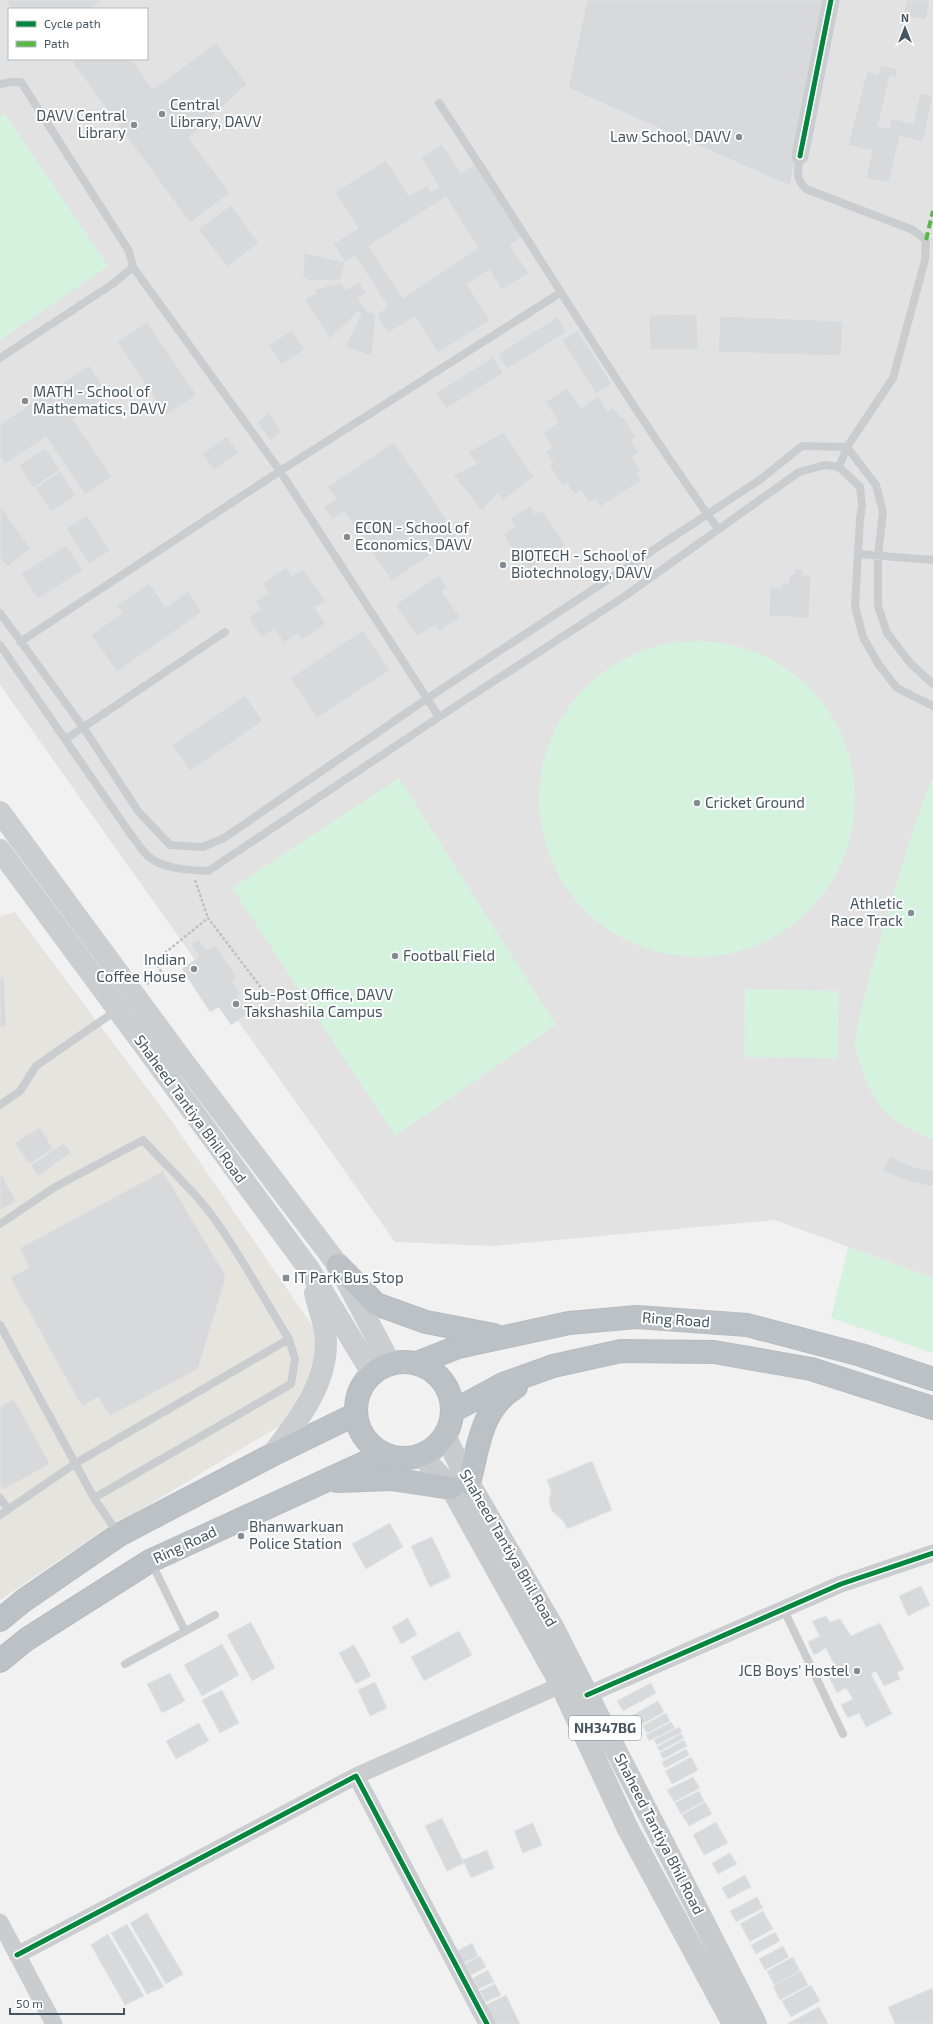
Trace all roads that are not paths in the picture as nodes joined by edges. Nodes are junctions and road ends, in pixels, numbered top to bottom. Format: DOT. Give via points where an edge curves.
graph roads {
  1 [pos="831,0"];
  2 [pos="0,84"];
  3 [pos="439,103"];
  4 [pos="800,156"];
  5 [pos="133,267"];
  6 [pos="560,293"];
  7 [pos="0,358"];
  8 [pos="847,447"];
  9 [pos="838,467"];
  10 [pos="280,471"];
  11 [pos="707,514"];
  12 [pos="718,529"];
  13 [pos="858,554"];
  14 [pos="878,555"];
  15 [pos="933,560"];
  16 [pos="0,614"];
  17 [pos="225,632"];
  18 [pos="20,642"];
  19 [pos="0,645"];
  20 [pos="933,684"];
  21 [pos="428,698"];
  22 [pos="933,706"];
  23 [pos="439,716"];
  24 [pos="83,727"];
  25 [pos="66,739"];
  26 [pos="0,812"];
  27 [pos="0,850"];
  28 [pos="134,994"];
  29 [pos="117,1010"];
  30 [pos="0,1105"];
  31 [pos="0,1224"];
  32 [pos="338,1265"];
  33 [pos="309,1269"];
  34 [pos="0,1326"];
  35 [pos="504,1337"];
  36 [pos="289,1339"];
  37 [pos="714,1352"];
  38 [pos="417,1363"];
  39 [pos="381,1368"];
  40 [pos="933,1379"];
  41 [pos="933,1408"];
  42 [pos="453,1411"];
  43 [pos="356,1414"];
  44 [pos="445,1436"];
  45 [pos="384,1454"];
  46 [pos="272,1455"];
  47 [pos="421,1455"];
  48 [pos="76,1463"];
  49 [pos="320,1482"];
  50 [pos="460,1486"];
  51 [pos="0,1498"];
  52 [pos="94,1498"];
  53 [pos="8,1509"];
  54 [pos="0,1515"];
  55 [pos="119,1534"];
  56 [pos="932,1556"];
  57 [pos="150,1561"];
  58 [pos="784,1610"];
  59 [pos="215,1615"];
  60 [pos="0,1620"];
  61 [pos="185,1631"];
  62 [pos="0,1661"];
  63 [pos="125,1664"];
  64 [pos="561,1685"];
  65 [pos="587,1695"];
  66 [pos="843,1734"];
  67 [pos="356,1776"];
  68 [pos="0,1922"];
  69 [pos="17,1955"];
  70 [pos="54,2024"];
  71 [pos="487,2024"];
  72 [pos="733,2024"];
  73 [pos="756,2024"];
  1 -- 4 [label="street"];
  2 -- 5 [label="lane" via="21,82 129,251"];
  3 -- 6 [label="lane" via="503,199"];
  4 -- 8 [label="lane" via="799,182 806,189 913,230 926,240 925,260 894,378"];
  5 -- 7 [label="lane" via="114,283"];
  5 -- 10 [label="lane"];
  6 -- 10 [label="lane"];
  6 -- 11 [label="lane"];
  8 -- 9 [label="lane"];
  8 -- 11 [label="lane" via="802,446 761,479"];
  8 -- 14 [label="lane" via="876,485 883,512"];
  9 -- 12 [label="lane" via="825,465 799,472"];
  9 -- 13 [label="lane" via="860,487 862,506"];
  10 -- 18 [label="lane"];
  10 -- 21 [label="lane"];
  11 -- 12 [label="lane"];
  11 -- 21 [label="lane"];
  12 -- 23 [label="lane" via="625,596"];
  13 -- 14 [label="lane"];
  13 -- 22 [label="lane" via="855,606 863,637 879,665 897,688"];
  14 -- 15 [label="lane"];
  14 -- 20 [label="lane" via="878,606 887,633 912,664"];
  16 -- 18 [label="lane"];
  17 -- 24 [label="lane"];
  18 -- 24 [label="lane"];
  19 -- 25 [label="lane"];
  21 -- 23 [label="lane"];
  21 -- 24 [label="lane" via="224,838 203,847 170,845 138,811"];
  23 -- 25 [label="lane" via="208,871 164,864 147,855"];
  24 -- 25 [label="lane"];
  26 -- 28 [label="main road"];
  27 -- 29 [label="main road, Shaheed Tantiya Bhil Road"];
  28 -- 29 [label="main road"];
  28 -- 32 [label="main road"];
  29 -- 30 [label="lane" via="36,1066 20,1091"];
  29 -- 33 [label="main road, Shaheed Tantiya Bhil Road"];
  31 -- 36 [label="lane" via="56,1187 143,1140 184,1182 218,1224"];
  32 -- 35 [label="highway" via="376,1304 426,1322"];
  32 -- 39 [label="main road"];
  33 -- 39 [label="main road, Shaheed Tantiya Bhil Road"];
  33 -- 46 [label="main road" via="326,1340 322,1375 303,1413"];
  34 -- 48 [label="lane"];
  35 -- 38 [label="highway, Ring Road" via="458,1347"];
  35 -- 40 [label="highway, Ring Road" via="569,1323 637,1317 747,1325 861,1355"];
  36 -- 48 [label="lane"];
  36 -- 52 [label="lane" via="295,1359 291,1384"];
  37 -- 41 [label="highway, Ring Road" via="811,1369"];
  37 -- 42 [label="highway, Ring Road" via="620,1351 553,1366 503,1384"];
  37 -- 50 [label="highway" via="594,1364 551,1373 514,1387 498,1399 486,1418"];
  38 -- 39 [label="highway" via="408,1361"];
  38 -- 42 [label="highway" via="427,1366 443,1380 449,1390"];
  39 -- 43 [label="highway" via="359,1392"];
  42 -- 44 [label="highway" via="451,1424"];
  43 -- 45 [label="highway" via="364,1438"];
  43 -- 46 [label="highway"];
  44 -- 47 [label="highway" via="437,1446"];
  44 -- 50 [label="main road, Shaheed Tantiya Bhil Road / NH347BG"];
  45 -- 47 [label="highway" via="402,1458"];
  45 -- 49 [label="highway, Ring Road"];
  46 -- 55 [label="highway"];
  47 -- 50 [label="main road, Shaheed Tantiya Bhil Road / NH347BG"];
  48 -- 52 [label="lane"];
  48 -- 53 [label="lane"];
  49 -- 50 [label="highway" via="391,1479"];
  49 -- 57 [label="highway, Ring Road"];
  50 -- 64 [label="main road, Shaheed Tantiya Bhil Road / NH347BG"];
  50 -- 65 [label="main road, Shaheed Tantiya Bhil Road / NH347BG" via="552,1625"];
  51 -- 53 [label="lane"];
  52 -- 55 [label="lane"];
  53 -- 54 [label="lane"];
  55 -- 60 [label="highway" via="22,1601"];
  56 -- 58 [label="street" via="841,1584"];
  57 -- 61 [label="lane"];
  57 -- 62 [label="highway, Ring Road" via="27,1639"];
  58 -- 65 [label="street"];
  58 -- 66 [label="lane"];
  59 -- 61 [label="lane"];
  61 -- 63 [label="lane"];
  64 -- 67 [label="street"];
  64 -- 72 [label="main road, Shaheed Tantiya Bhil Road / NH347BG" via="628,1829"];
  65 -- 73 [label="main road, Shaheed Tantiya Bhil Road / NH347BG"];
  67 -- 69 [label="street"];
  67 -- 71 [label="street"];
  68 -- 69 [label="street"];
  69 -- 70 [label="street"];
}
